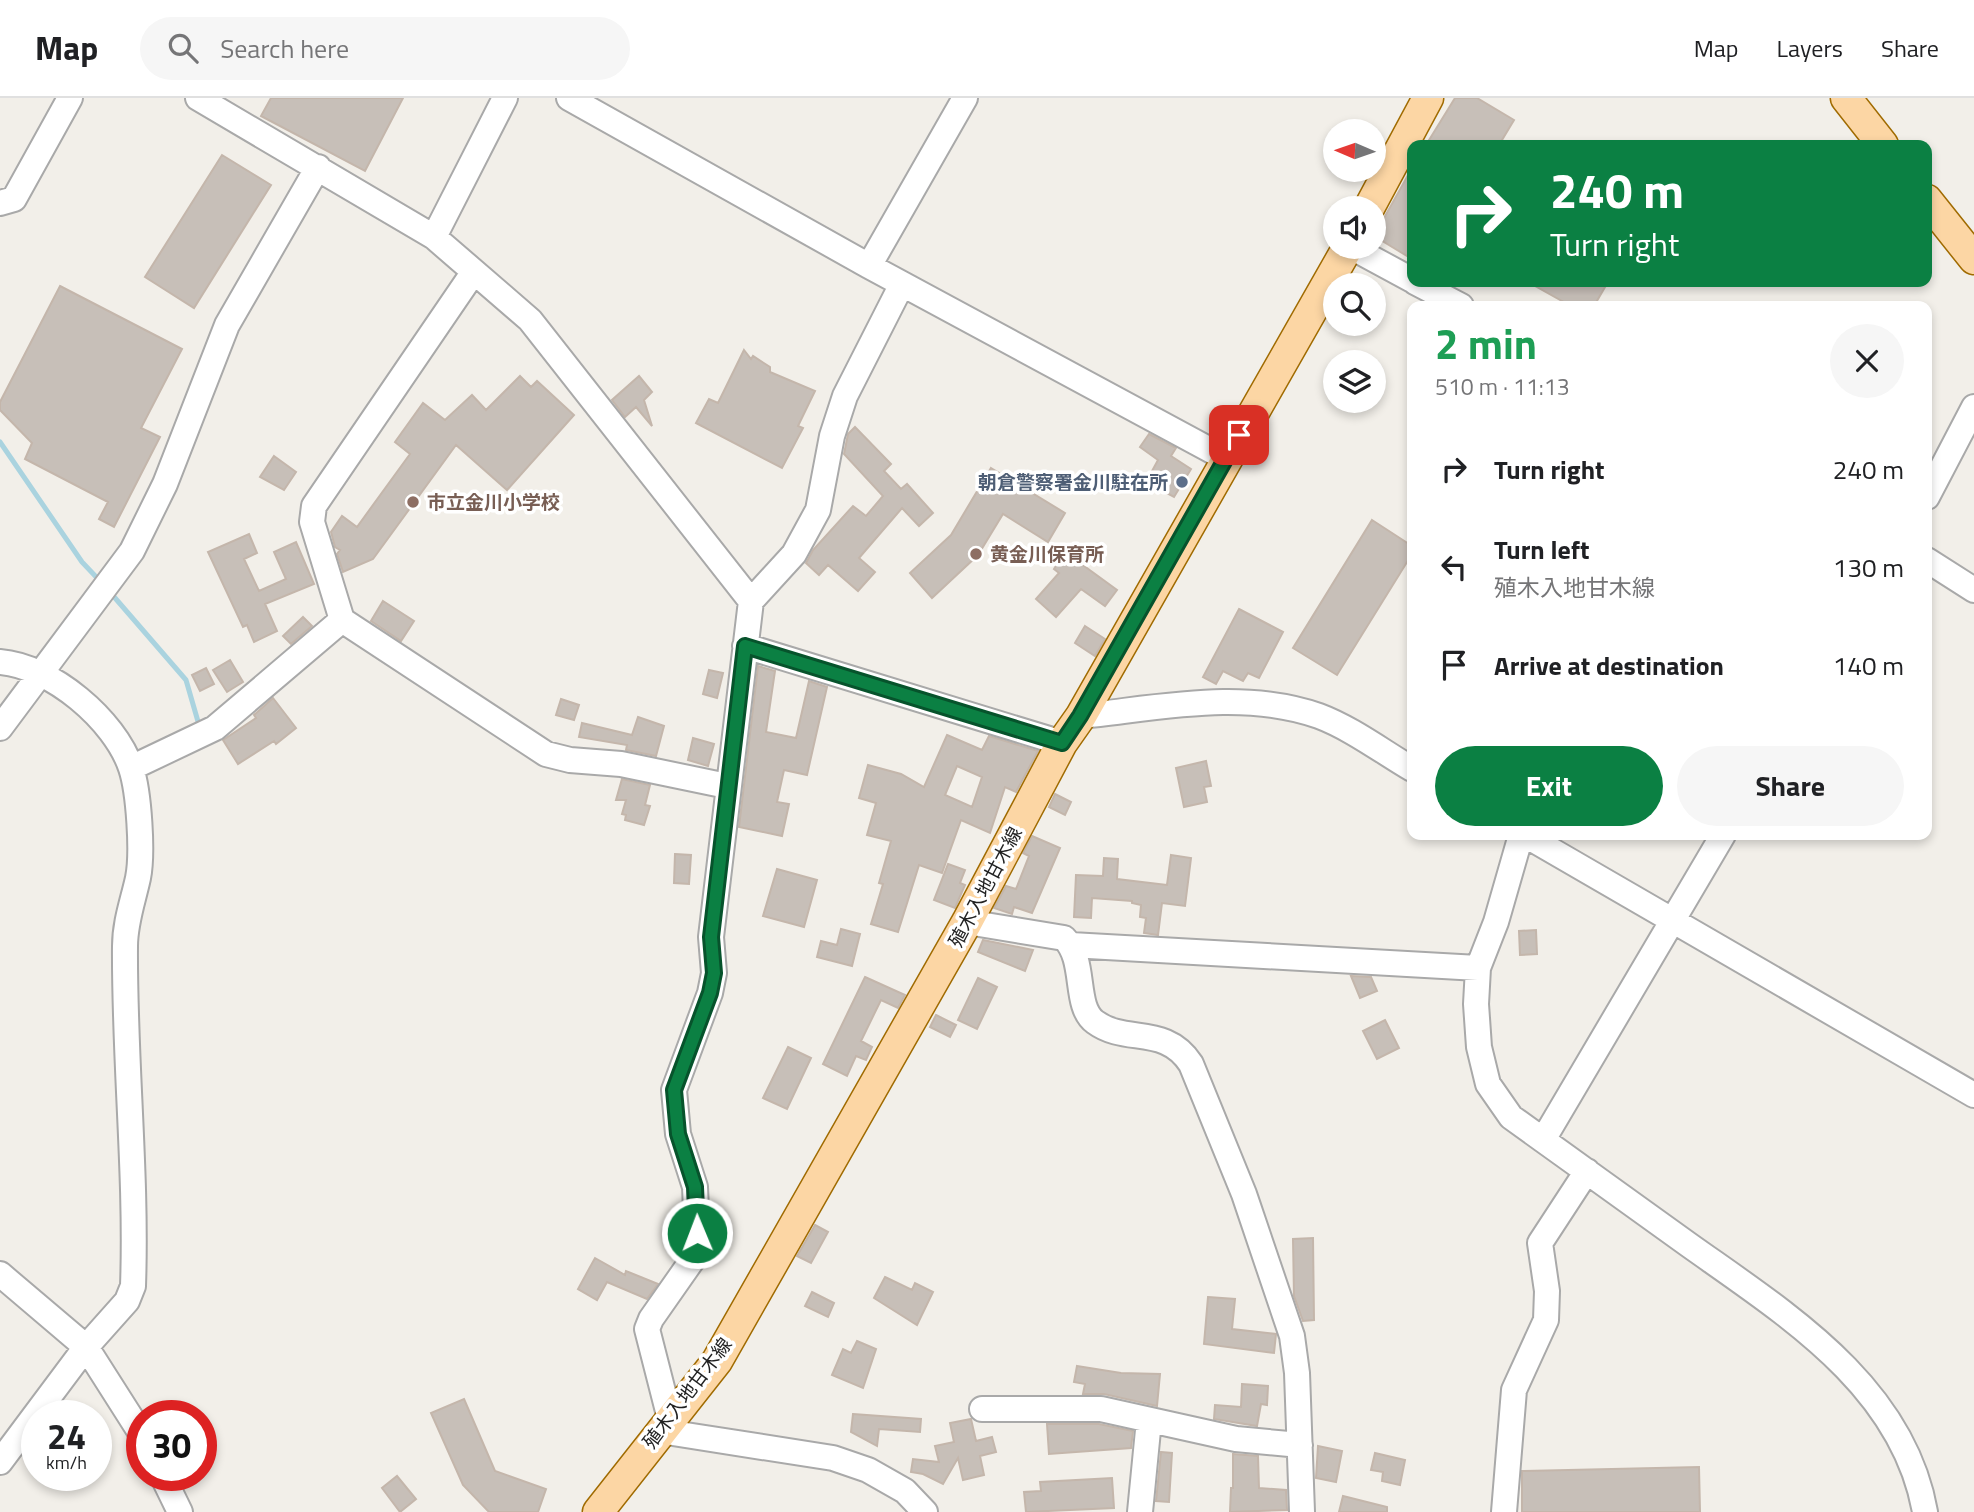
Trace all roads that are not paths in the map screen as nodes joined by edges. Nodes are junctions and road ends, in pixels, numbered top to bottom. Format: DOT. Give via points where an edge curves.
graph roads {
  1 [pos="70,98"];
  2 [pos="198,98"];
  3 [pos="505,98"];
  4 [pos="569,98"];
  5 [pos="965,98"];
  6 [pos="1428,98"];
  7 [pos="1846,98"];
  8 [pos="1879,140"];
  9 [pos="318,167"];
  10 [pos="1375,196"];
  11 [pos="0,203"];
  12 [pos="1932,206"];
  13 [pos="434,237"];
  14 [pos="1342,259"];
  15 [pos="1372,259"];
  16 [pos="1974,259"];
  17 [pos="869,266"];
  18 [pos="473,273"];
  19 [pos="1407,277"];
  20 [pos="902,284"];
  21 [pos="1425,287"];
  22 [pos="1452,301"];
  23 [pos="1974,407"];
  24 [pos="1226,458"];
  25 [pos="1932,487"];
  26 [pos="1932,563"];
  27 [pos="1974,590"];
  28 [pos="751,601"];
  29 [pos="342,620"];
  30 [pos="745,646"];
  31 [pos="0,662"];
  32 [pos="48,667"];
  33 [pos="1080,716"];
  34 [pos="0,727"];
  35 [pos="1062,743"];
  36 [pos="1407,766"];
  37 [pos="131,768"];
  38 [pos="727,786"];
  39 [pos="1521,840"];
  40 [pos="1532,840"];
  41 [pos="1720,840"];
  42 [pos="1671,918"];
  43 [pos="967,922"];
  44 [pos="1071,945"];
  45 [pos="1478,968"];
  46 [pos="1974,1095"];
  47 [pos="1544,1140"];
  48 [pos="1587,1171"];
  49 [pos="0,1274"];
  50 [pos="86,1347"];
  51 [pos="982,1409"];
  52 [pos="126,1411"];
  53 [pos="1149,1420"];
  54 [pos="665,1425"];
  55 [pos="1300,1445"];
  56 [pos="0,1462"];
  57 [pos="170,1491"];
  58 [pos="180,1512"];
  59 [pos="598,1512"];
  60 [pos="925,1512"];
  61 [pos="1140,1512"];
  62 [pos="1303,1512"];
  63 [pos="1504,1512"];
  64 [pos="1925,1512"];
  1 -- 11 [label="street" via="14,199"];
  2 -- 9 [label="street"];
  3 -- 13 [label="street"];
  4 -- 17 [label="street"];
  5 -- 17 [label="street"];
  6 -- 10 [label="main road"];
  7 -- 8 [label="main road"];
  9 -- 13 [label="street"];
  9 -- 32 [label="street" via="227,325 165,484 132,551"];
  12 -- 16 [label="main road"];
  13 -- 18 [label="street"];
  14 -- 24 [label="main road, 殖木入地甘木線"];
  15 -- 19 [label="street"];
  17 -- 20 [label="street"];
  18 -- 28 [label="street" via="530,320"];
  18 -- 29 [label="street" via="314,506 312,522"];
  20 -- 24 [label="street"];
  20 -- 28 [label="street" via="845,396 818,510 794,554"];
  21 -- 22 [label="street"];
  23 -- 25 [label="street"];
  24 -- 33 [label="main road, 殖木入地甘木線"];
  26 -- 27 [label="street"];
  28 -- 30 [label="street"];
  29 -- 37 [label="street" via="215,728"];
  29 -- 38 [label="street" via="547,754"];
  30 -- 35 [label="street"];
  30 -- 38 [label="street"];
  31 -- 32 [label="street"];
  32 -- 34 [label="street"];
  32 -- 37 [label="street" via="108,724"];
  33 -- 35 [label="main road, 殖木入地甘木線"];
  33 -- 36 [label="street" via="1272,702 1322,717"];
  35 -- 43 [label="main road, 殖木入地甘木線"];
  37 -- 50 [label="street" via="141,842 124,943 133,1286 127,1301"];
  38 -- 54 [label="street" via="711,937 714,973 674,1090 678,1134 695,1187 697,1233 693,1259 647,1329"];
  39 -- 45 [label="street"];
  40 -- 42 [label="street"];
  41 -- 42 [label="street"];
  42 -- 46 [label="street"];
  42 -- 47 [label="street"];
  43 -- 44 [label="street" via="1064,938"];
  43 -- 54 [label="main road, 殖木入地甘木線" via="717,1361"];
  44 -- 45 [label="street"];
  44 -- 55 [label="street" via="1085,1009 1094,1021 1167,1041 1191,1063 1244,1194 1292,1336"];
  45 -- 47 [label="street" via="1479,1047 1488,1084 1511,1117"];
  47 -- 48 [label="street"];
  48 -- 63 [label="street" via="1540,1243 1548,1307 1514,1390"];
  48 -- 64 [label="street" via="1795,1320 1849,1370 1881,1408 1907,1450"];
  49 -- 50 [label="street"];
  50 -- 52 [label="street"];
  50 -- 56 [label="street"];
  51 -- 53 [label="street" via="1101,1409"];
  53 -- 55 [label="street" via="1236,1439"];
  53 -- 61 [label="street"];
  54 -- 59 [label="main road, 殖木入地甘木線"];
  54 -- 60 [label="street" via="834,1458 868,1469"];
  55 -- 62 [label="street"];
  57 -- 58 [label="street"];
}
